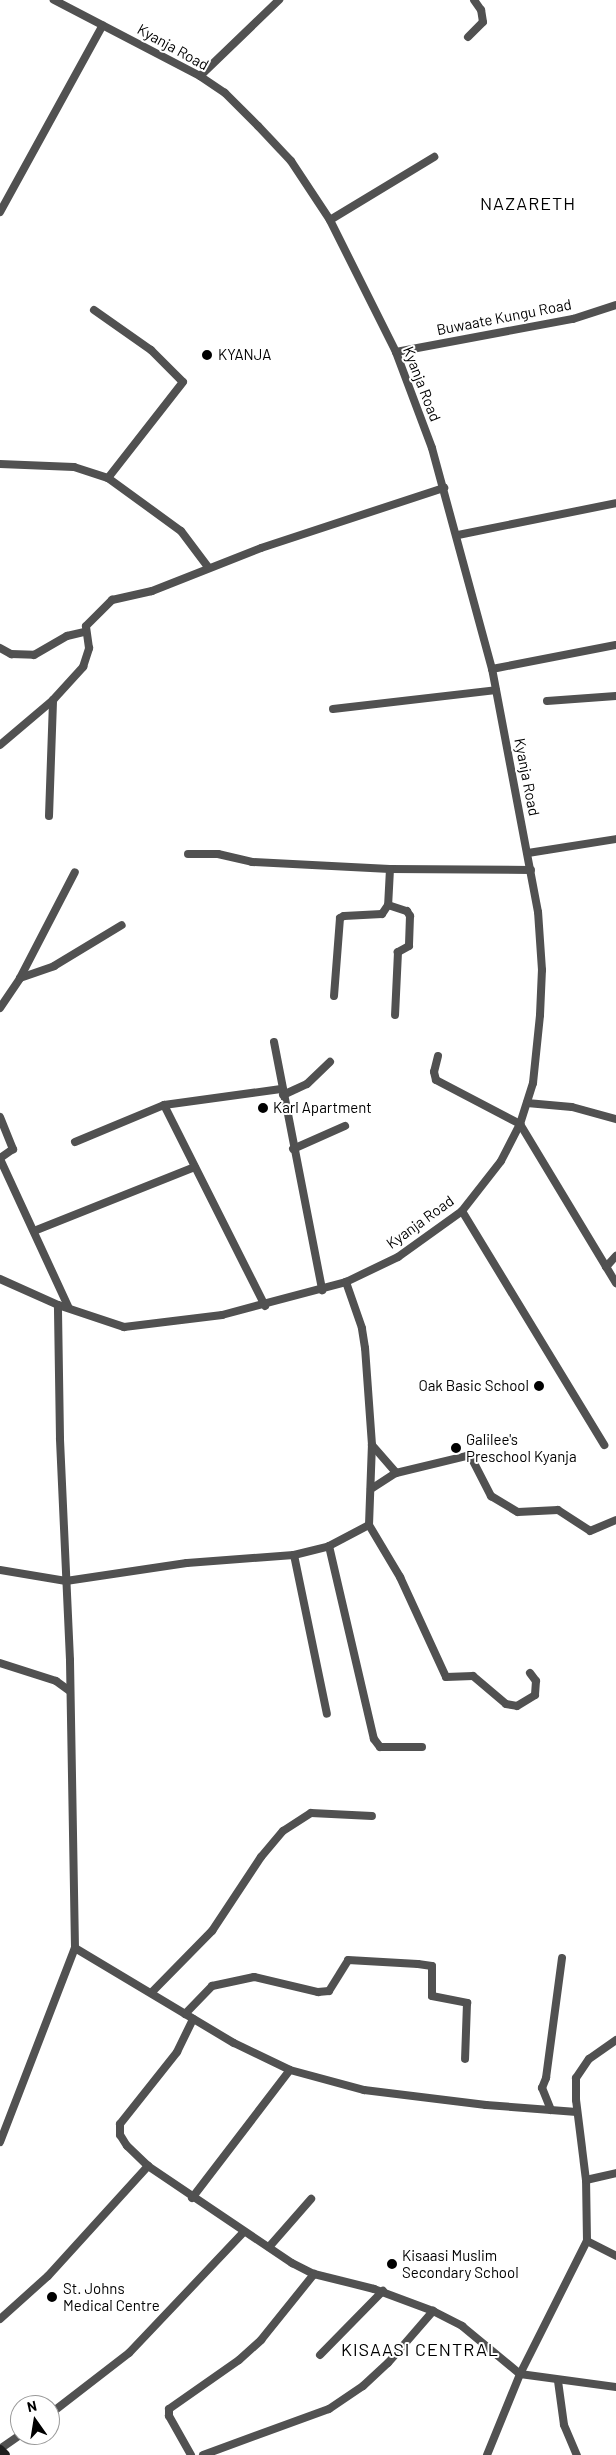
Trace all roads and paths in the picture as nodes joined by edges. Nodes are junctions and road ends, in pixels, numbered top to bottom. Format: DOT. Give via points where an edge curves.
graph roads {
  1 [pos="54,0"];
  2 [pos="279,0"];
  3 [pos="474,0"];
  4 [pos="103,25"];
  5 [pos="468,37"];
  6 [pos="200,76"];
  7 [pos="434,157"];
  8 [pos="0,212"];
  9 [pos="330,220"];
  10 [pos="616,306"];
  11 [pos="94,310"];
  12 [pos="396,352"];
  13 [pos="0,464"];
  14 [pos="108,478"];
  15 [pos="444,488"];
  16 [pos="616,503"];
  17 [pos="458,536"];
  18 [pos="208,567"];
  19 [pos="85,632"];
  20 [pos="616,645"];
  21 [pos="0,648"];
  22 [pos="492,669"];
  23 [pos="496,690"];
  24 [pos="616,696"];
  25 [pos="53,700"];
  26 [pos="547,702"];
  27 [pos="333,709"];
  28 [pos="0,745"];
  29 [pos="49,816"];
  30 [pos="616,839"];
  31 [pos="528,853"];
  32 [pos="188,854"];
  33 [pos="390,869"];
  34 [pos="531,870"];
  35 [pos="75,872"];
  36 [pos="388,906"];
  37 [pos="122,925"];
  38 [pos="20,978"];
  39 [pos="334,996"];
  40 [pos="0,1008"];
  41 [pos="395,1016"];
  42 [pos="274,1042"];
  43 [pos="438,1056"];
  44 [pos="330,1062"];
  45 [pos="282,1092"];
  46 [pos="527,1103"];
  47 [pos="164,1104"];
  48 [pos="0,1117"];
  49 [pos="616,1119"];
  50 [pos="520,1124"];
  51 [pos="345,1126"];
  52 [pos="76,1142"];
  53 [pos="293,1148"];
  54 [pos="0,1159"];
  55 [pos="195,1166"];
  56 [pos="462,1211"];
  57 [pos="34,1231"];
  58 [pos="616,1256"];
  59 [pos="606,1267"];
  60 [pos="0,1279"];
  61 [pos="346,1282"];
  62 [pos="616,1283"];
  63 [pos="322,1290"];
  64 [pos="58,1305"];
  65 [pos="265,1306"];
  66 [pos="69,1308"];
  67 [pos="372,1445"];
  68 [pos="604,1445"];
  69 [pos="396,1473"];
  70 [pos="371,1489"];
  71 [pos="616,1520"];
  72 [pos="369,1525"];
  73 [pos="329,1546"];
  74 [pos="294,1555"];
  75 [pos="0,1570"];
  76 [pos="66,1581"];
  77 [pos="0,1663"];
  78 [pos="530,1674"];
  79 [pos="70,1692"];
  80 [pos="327,1714"];
  81 [pos="422,1747"];
  82 [pos="372,1816"];
  83 [pos="75,1948"];
  84 [pos="562,1958"];
  85 [pos="152,1992"];
  86 [pos="186,2014"];
  87 [pos="193,2019"];
  88 [pos="616,2040"];
  89 [pos="465,2060"];
  90 [pos="290,2070"];
  91 [pos="551,2110"];
  92 [pos="577,2112"];
  93 [pos="0,2142"];
  94 [pos="148,2166"];
  95 [pos="616,2173"];
  96 [pos="586,2180"];
  97 [pos="192,2198"];
  98 [pos="311,2199"];
  99 [pos="244,2232"];
  100 [pos="587,2241"];
  101 [pos="269,2247"];
  102 [pos="616,2256"];
  103 [pos="314,2274"];
  104 [pos="383,2292"];
  105 [pos="433,2311"];
  106 [pos="0,2319"];
  107 [pos="320,2355"];
  108 [pos="520,2374"];
  109 [pos="558,2381"];
  110 [pos="616,2387"];
  111 [pos="60,2406"];
  112 [pos="0,2450"];
  113 [pos="5,2455"];
  114 [pos="191,2455"];
  115 [pos="204,2455"];
  116 [pos="487,2455"];
  117 [pos="577,2455"];
  1 -- 4 [label="street, Kyanja Road"];
  2 -- 6 [label="street"];
  3 -- 5 [label="street" via="481,10 483,22"];
  4 -- 6 [label="street, Kyanja Road"];
  4 -- 8 [label="street"];
  6 -- 9 [label="street, Kyanja Road" via="225,93 291,161"];
  7 -- 9 [label="street"];
  9 -- 12 [label="street, Kyanja Road"];
  10 -- 12 [label="street, Buwaate Kungu Road" via="573,319"];
  11 -- 14 [label="street" via="151,350 183,382"];
  12 -- 15 [label="street, Kyanja Road"];
  13 -- 14 [label="street" via="74,466"];
  14 -- 18 [label="street" via="174,526"];
  15 -- 17 [label="street, Kyanja Road"];
  15 -- 18 [label="street"];
  16 -- 17 [label="street"];
  17 -- 22 [label="street, Kyanja Road"];
  18 -- 19 [label="street" via="152,590 112,600 90,621"];
  19 -- 21 [label="street" via="67,636 34,655 11,654"];
  19 -- 25 [label="street" via="88,658"];
  20 -- 22 [label="street"];
  22 -- 23 [label="street, Kyanja Road"];
  23 -- 27 [label="street"];
  23 -- 31 [label="street, Kyanja Road"];
  24 -- 26 [label="street"];
  25 -- 28 [label="street"];
  25 -- 29 [label="street"];
  30 -- 31 [label="street"];
  31 -- 34 [label="street, Kyanja Road"];
  32 -- 33 [label="street" via="218,854 252,862"];
  33 -- 34 [label="street"];
  33 -- 36 [label="street"];
  34 -- 46 [label="street, Kyanja Road" via="542,970 537,1059"];
  35 -- 38 [label="street"];
  36 -- 39 [label="street" via="382,914 340,918"];
  36 -- 41 [label="street" via="407,911 410,916 409,946 398,952"];
  37 -- 38 [label="street" via="54,966"];
  38 -- 40 [label="street"];
  42 -- 45 [label="street"];
  43 -- 50 [label="street" via="434,1072 436,1080"];
  44 -- 45 [label="street" via="308,1084"];
  45 -- 47 [label="street"];
  45 -- 53 [label="street"];
  46 -- 49 [label="street" via="572,1107"];
  46 -- 50 [label="street, Kyanja Road"];
  47 -- 52 [label="street"];
  47 -- 55 [label="street"];
  48 -- 54 [label="street" via="13,1149"];
  50 -- 56 [label="street, Kyanja Road" via="501,1161"];
  50 -- 59 [label="street"];
  51 -- 53 [label="street"];
  53 -- 63 [label="street"];
  54 -- 57 [label="street"];
  55 -- 57 [label="street"];
  55 -- 65 [label="street"];
  56 -- 61 [label="street, Kyanja Road" via="398,1257"];
  56 -- 68 [label="street"];
  57 -- 66 [label="street"];
  58 -- 59 [label="street"];
  59 -- 62 [label="street"];
  60 -- 64 [label="street, Kyanja Road"];
  61 -- 63 [label="street, Kyanja Road"];
  61 -- 67 [label="street" via="362,1328"];
  63 -- 65 [label="street, Kyanja Road"];
  64 -- 66 [label="street, Kyanja Road"];
  64 -- 76 [label="street"];
  65 -- 66 [label="street, Kyanja Road" via="140,1327 109,1324"];
  67 -- 69 [label="street"];
  67 -- 70 [label="street"];
  69 -- 70 [label="street"];
  69 -- 71 [label="street" via="467,1456 472,1459 491,1496 518,1512 558,1510 590,1531"];
  70 -- 72 [label="street"];
  72 -- 73 [label="street"];
  72 -- 78 [label="street" via="400,1577 446,1677 474,1676 506,1704 517,1706 535,1695 536,1681"];
  73 -- 74 [label="street"];
  73 -- 81 [label="street" via="374,1738 380,1747"];
  74 -- 76 [label="street" via="187,1563"];
  74 -- 80 [label="street"];
  75 -- 76 [label="street"];
  76 -- 79 [label="street"];
  77 -- 79 [label="street" via="56,1681"];
  79 -- 83 [label="street"];
  82 -- 85 [label="street" via="311,1813 283,1831 261,1857 212,1931"];
  83 -- 85 [label="street"];
  83 -- 93 [label="street"];
  84 -- 91 [label="street" via="542,2088"];
  85 -- 86 [label="street"];
  86 -- 87 [label="street"];
  86 -- 89 [label="street" via="212,1986 254,1977 318,1992 329,1991 348,1960 432,1966 432,1996 467,2003"];
  87 -- 90 [label="street"];
  87 -- 94 [label="street" via="177,2052 120,2124 120,2135 127,2146"];
  88 -- 92 [label="street" via="580,2069 575,2089"];
  90 -- 91 [label="street" via="364,2090"];
  90 -- 97 [label="street"];
  91 -- 92 [label="street"];
  92 -- 96 [label="street"];
  94 -- 97 [label="street"];
  94 -- 106 [label="street" via="48,2276"];
  95 -- 96 [label="street"];
  96 -- 100 [label="street"];
  97 -- 99 [label="street"];
  98 -- 101 [label="street"];
  99 -- 101 [label="street"];
  99 -- 111 [label="street" via="130,2352"];
  100 -- 102 [label="street"];
  100 -- 108 [label="street"];
  101 -- 103 [label="street"];
  103 -- 104 [label="street"];
  103 -- 114 [label="street" via="261,2340 169,2409 169,2416"];
  104 -- 105 [label="street"];
  104 -- 107 [label="street"];
  105 -- 108 [label="street" via="462,2326"];
  105 -- 115 [label="street" via="388,2363 363,2386 329,2409"];
  108 -- 109 [label="street"];
  108 -- 116 [label="street"];
  109 -- 110 [label="street"];
  109 -- 117 [label="street" via="564,2425"];
  112 -- 113 [label="main road"];
}
